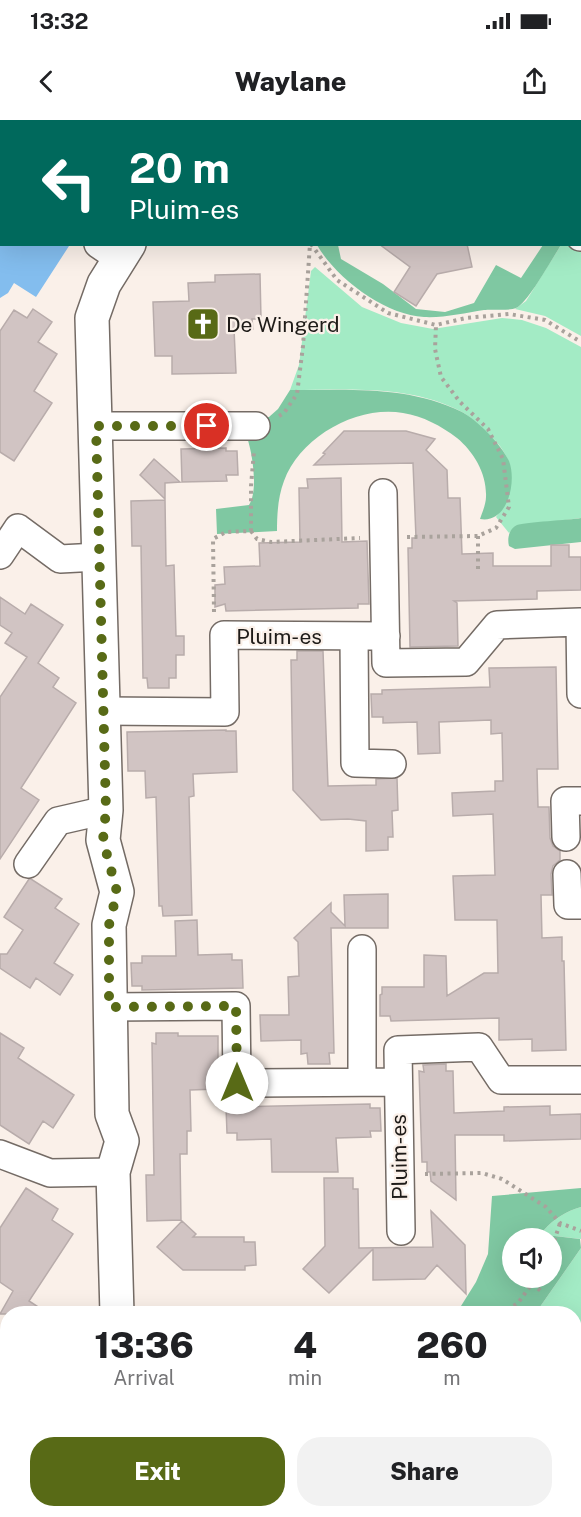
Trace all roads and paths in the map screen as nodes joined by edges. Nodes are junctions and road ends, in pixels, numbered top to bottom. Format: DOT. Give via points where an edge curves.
graph roads {
  1 [pos="311,246"];
  2 [pos="312,246"];
  3 [pos="116,249"];
  4 [pos="436,325"];
  5 [pos="581,342"];
  6 [pos="96,426"];
  7 [pos="256,426"];
  8 [pos="383,493"];
  9 [pos="251,531"];
  10 [pos="472,535"];
  11 [pos="478,536"];
  12 [pos="271,542"];
  13 [pos="0,555"];
  14 [pos="98,557"];
  15 [pos="478,573"];
  16 [pos="224,635"];
  17 [pos="354,636"];
  18 [pos="386,636"];
  19 [pos="581,694"];
  20 [pos="103,711"];
  21 [pos="392,764"];
  22 [pos="581,801"];
  23 [pos="106,810"];
  24 [pos="566,837"];
  25 [pos="28,864"];
  26 [pos="567,874"];
  27 [pos="581,905"];
  28 [pos="362,949"];
  29 [pos="109,1007"];
  30 [pos="581,1080"];
  31 [pos="362,1082"];
  32 [pos="398,1082"];
  33 [pos="0,1154"];
  34 [pos="113,1172"];
  35 [pos="400,1174"];
  36 [pos="560,1222"];
  37 [pos="558,1228"];
  38 [pos="400,1231"];
  39 [pos="581,1231"];
  40 [pos="528,1288"];
  41 [pos="537,1288"];
  42 [pos="541,1291"];
  43 [pos="117,1306"];
  44 [pos="513,1306"];
  1 -- 7 [label="path" via="297,394 284,413"];
  2 -- 4 [label="path" via="337,280 360,297 388,313"];
  3 -- 6 [label="street" via="92,318"];
  4 -- 5 [label="path" via="509,314 545,320"];
  4 -- 11 [label="path" via="435,349 441,377 488,429 503,459 509,507 496,528"];
  6 -- 7 [label="street"];
  6 -- 14 [label="street"];
  7 -- 9 [label="path"];
  8 -- 18 [label="street"];
  9 -- 12 [label="path" via="257,539"];
  9 -- 16 [label="path" via="226,532 213,539 214,617"];
  10 -- 11 [label="path"];
  11 -- 15 [label="path"];
  13 -- 14 [label="street" via="18,528 60,559"];
  14 -- 20 [label="street"];
  16 -- 17 [label="street, Pluim-es"];
  16 -- 20 [label="street, Pluim-es" via="225,712"];
  17 -- 18 [label="street, Pluim-es"];
  17 -- 21 [label="street" via="355,763"];
  18 -- 19 [label="street" via="386,663 466,662 497,625 580,622"];
  20 -- 23 [label="street"];
  22 -- 24 [label="street" via="565,801"];
  23 -- 25 [label="street" via="58,821"];
  23 -- 29 [label="street" via="103,840 117,892 109,925"];
  26 -- 27 [label="street" via="568,905"];
  28 -- 31 [label="street"];
  29 -- 31 [label="street" via="236,1006 237,1083"];
  29 -- 34 [label="street" via="112,1114 122,1141"];
  30 -- 32 [label="street, Pluim-es" via="501,1080 478,1047 398,1050"];
  31 -- 32 [label="street"];
  32 -- 35 [label="street, Pluim-es"];
  33 -- 34 [label="street" via="50,1173"];
  34 -- 43 [label="street"];
  35 -- 36 [label="path" via="482,1173 502,1179 546,1207"];
  35 -- 38 [label="street, Pluim-es"];
  36 -- 37 [label="path"];
  36 -- 39 [label="path"];
  40 -- 44 [label="path"];
  41 -- 42 [label="path"];
}
